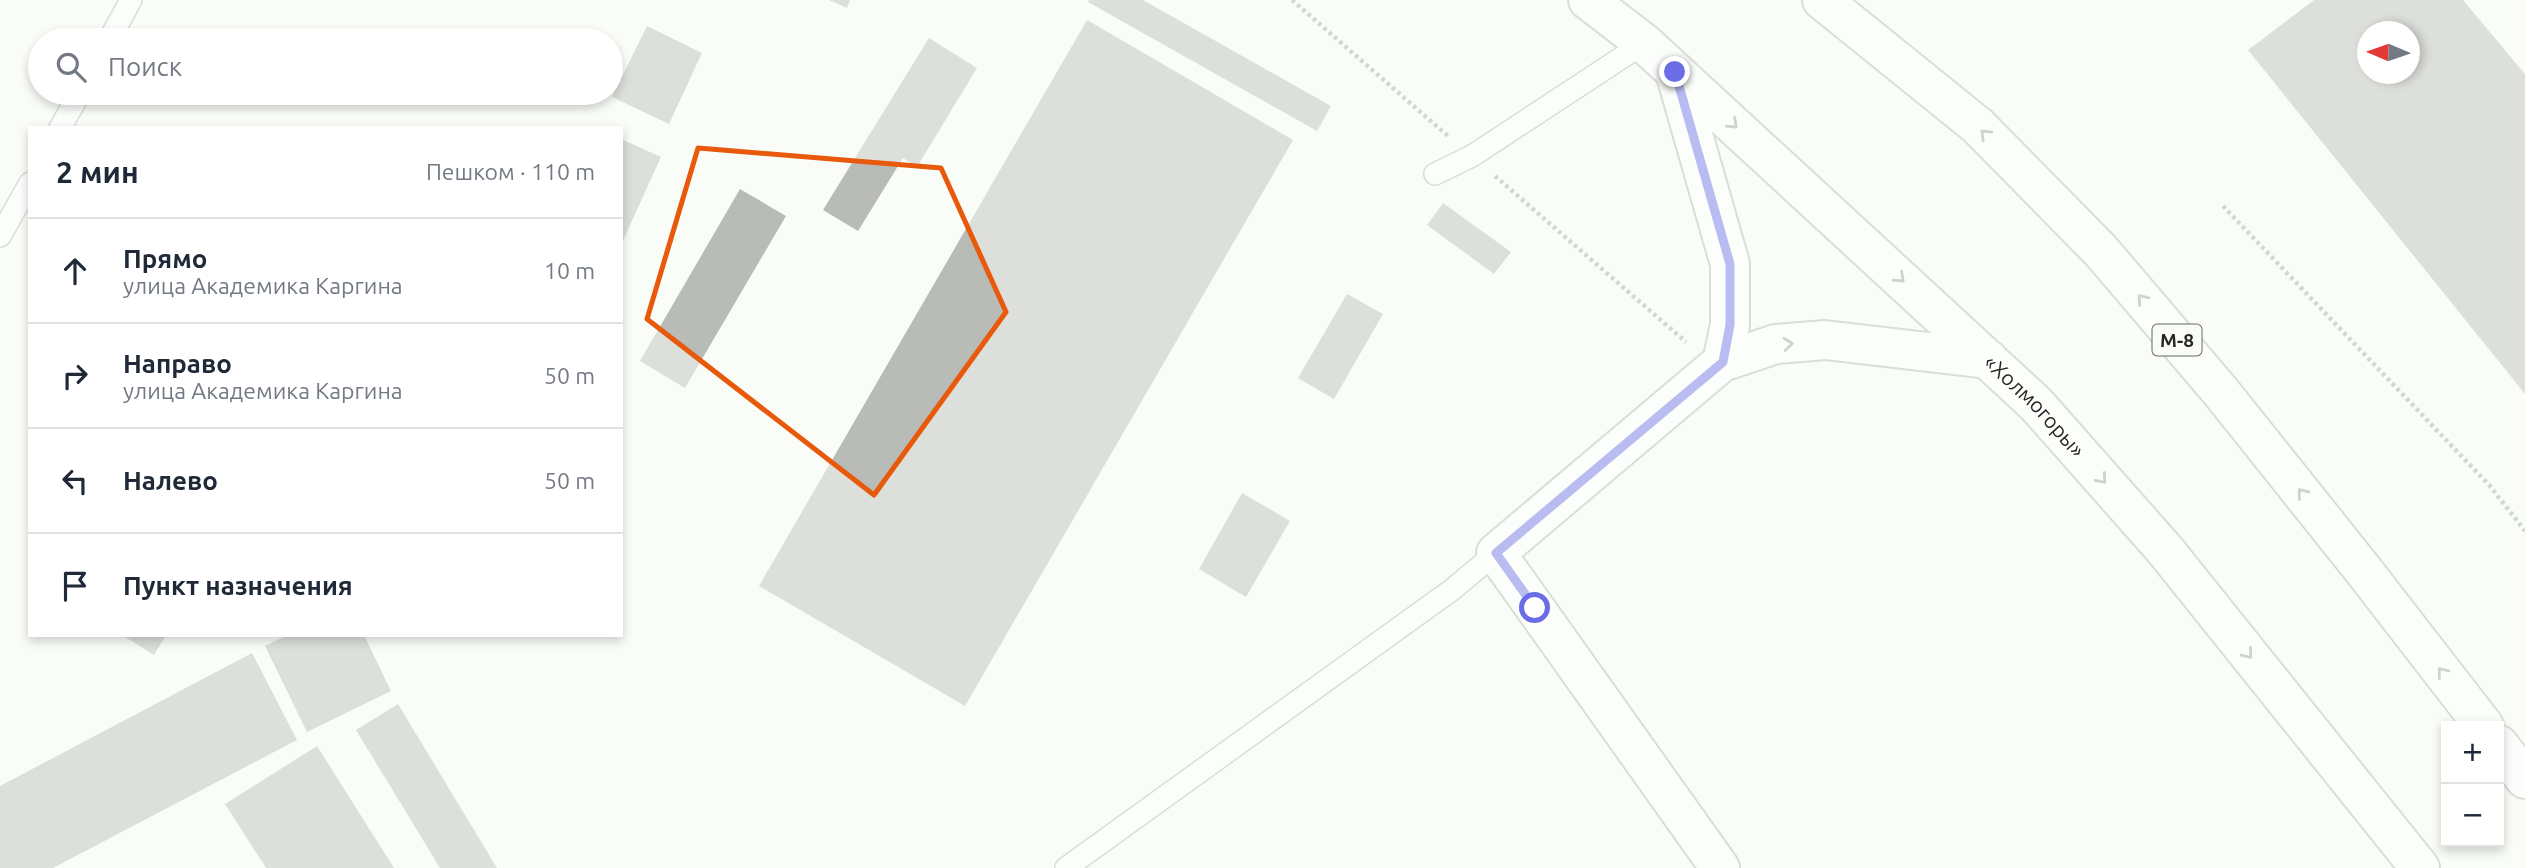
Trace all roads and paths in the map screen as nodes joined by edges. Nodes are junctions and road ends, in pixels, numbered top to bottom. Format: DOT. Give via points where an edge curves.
graph roads {
  1 [pos="131,0"];
  2 [pos="1292,0"];
  3 [pos="1588,0"];
  4 [pos="1822,0"];
  5 [pos="116,28"];
  6 [pos="1644,43"];
  7 [pos="1675,72"];
  8 [pos="73,105"];
  9 [pos="61,126"];
  10 [pos="1472,156"];
  11 [pos="1435,174"];
  12 [pos="28,187"];
  13 [pos="2223,206"];
  14 [pos="0,236"];
  15 [pos="1707,354"];
  16 [pos="1988,359"];
  17 [pos="2525,531"];
  18 [pos="1496,553"];
  19 [pos="2480,721"];
  20 [pos="2504,752"];
  21 [pos="2525,779"];
  22 [pos="1066,868"];
  23 [pos="1720,868"];
  24 [pos="2420,868"];
  1 -- 5 [label="lane"];
  2 -- 10 [label="path"];
  3 -- 6 [label="main road, «Холмогоры»"];
  19 -- 4 [label="main road, М-8, one-way" via="2221,392 2101,251 1978,126"];
  6 -- 7 [label="main road, «Холмогоры»"];
  6 -- 10 [label="lane"];
  7 -- 15 [label="main road" via="1730,264 1730,325"];
  7 -- 16 [label="main road, «Холмогоры», one-way"];
  8 -- 9 [label="lane"];
  10 -- 11 [label="lane"];
  10 -- 15 [label="path"];
  12 -- 14 [label="lane"];
  13 -- 17 [label="path" via="2490,486"];
  15 -- 16 [label="main road, one-way" via="1825,340"];
  15 -- 18 [label="main road"];
  16 -- 24 [label="main road, «Холмогоры», one-way" via="2036,404 2165,550"];
  18 -- 22 [label="lane" via="1453,589"];
  18 -- 23 [label="main road"];
  20 -- 21 [label="main road"];
}
